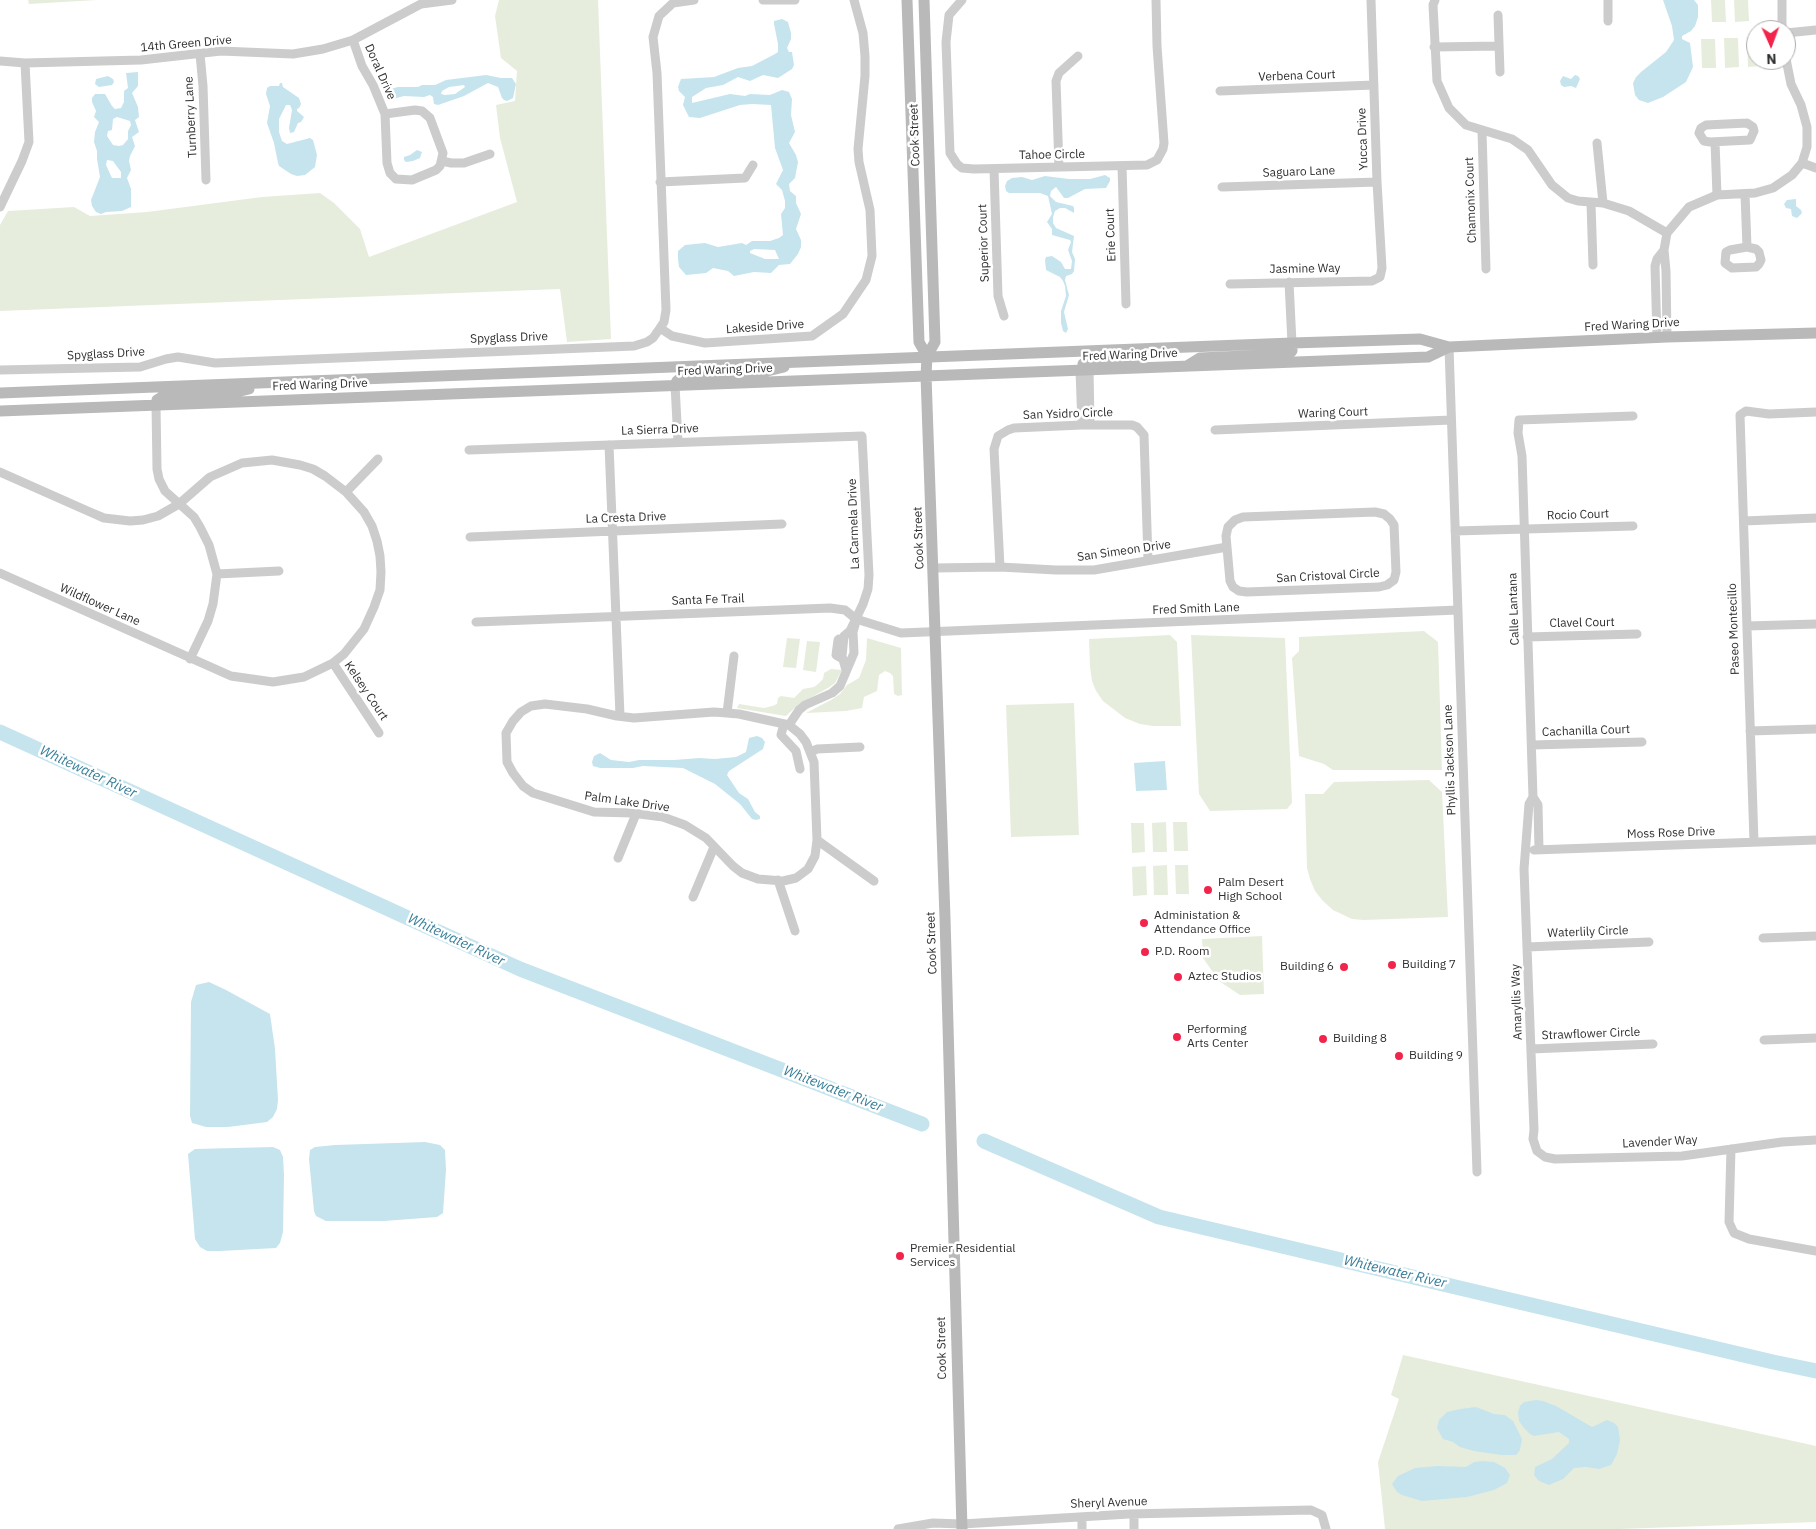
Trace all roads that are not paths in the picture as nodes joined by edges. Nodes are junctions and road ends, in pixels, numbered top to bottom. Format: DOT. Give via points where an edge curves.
graph roads {
  1 [pos="452,0"];
  2 [pos="694,0"];
  3 [pos="763,0"];
  4 [pos="795,0"];
  5 [pos="854,0"];
  6 [pos="907,0"];
  7 [pos="924,0"];
  8 [pos="962,0"];
  9 [pos="1156,0"];
  10 [pos="1371,0"];
  11 [pos="1435,0"];
  12 [pos="1608,0"];
  13 [pos="1782,0"];
  14 [pos="1498,15"];
  15 [pos="1782,20"];
  16 [pos="1608,21"];
  17 [pos="1816,30"];
  18 [pos="1796,32"];
  19 [pos="353,40"];
  20 [pos="1499,46"];
  21 [pos="1434,48"];
  22 [pos="200,54"];
  23 [pos="1078,56"];
  24 [pos="0,61"];
  25 [pos="25,62"];
  26 [pos="1788,70"];
  27 [pos="1500,72"];
  28 [pos="1374,85"];
  29 [pos="1220,91"];
  30 [pos="385,114"];
  31 [pos="1482,131"];
  32 [pos="1715,142"];
  33 [pos="1597,143"];
  34 [pos="490,154"];
  35 [pos="442,161"];
  36 [pos="1802,163"];
  37 [pos="753,165"];
  38 [pos="1122,166"];
  39 [pos="1059,167"];
  40 [pos="1816,168"];
  41 [pos="994,169"];
  42 [pos="206,180"];
  43 [pos="660,182"];
  44 [pos="1377,182"];
  45 [pos="1222,187"];
  46 [pos="1744,194"];
  47 [pos="1717,195"];
  48 [pos="1590,203"];
  49 [pos="1603,203"];
  50 [pos="0,207"];
  51 [pos="1667,233"];
  52 [pos="1747,247"];
  53 [pos="1664,250"];
  54 [pos="1593,265"];
  55 [pos="1486,269"];
  56 [pos="1380,277"];
  57 [pos="1656,280"];
  58 [pos="1666,280"];
  59 [pos="1289,282"];
  60 [pos="1230,284"];
  61 [pos="1126,304"];
  62 [pos="1004,316"];
  63 [pos="660,328"];
  64 [pos="1816,333"];
  65 [pos="1662,337"];
  66 [pos="1292,343"];
  67 [pos="1449,347"];
  68 [pos="1163,349"];
  69 [pos="927,356"];
  70 [pos="808,361"];
  71 [pos="1186,366"];
  72 [pos="0,370"];
  73 [pos="1085,370"];
  74 [pos="926,376"];
  75 [pos="275,383"];
  76 [pos="675,385"];
  77 [pos="27,392"];
  78 [pos="0,393"];
  79 [pos="0,401"];
  80 [pos="156,405"];
  81 [pos="0,411"];
  82 [pos="1816,412"];
  83 [pos="1632,416"];
  84 [pos="1451,420"];
  85 [pos="1086,425"];
  86 [pos="1216,430"];
  87 [pos="852,436"];
  88 [pos="678,442"];
  89 [pos="609,445"];
  90 [pos="469,450"];
  91 [pos="378,459"];
  92 [pos="0,472"];
  93 [pos="346,492"];
  94 [pos="178,504"];
  95 [pos="1816,518"];
  96 [pos="1744,520"];
  97 [pos="782,524"];
  98 [pos="1633,526"];
  99 [pos="1524,530"];
  100 [pos="612,531"];
  101 [pos="1455,531"];
  102 [pos="470,537"];
  103 [pos="1227,547"];
  104 [pos="1148,560"];
  105 [pos="1000,567"];
  106 [pos="934,568"];
  107 [pos="279,571"];
  108 [pos="0,573"];
  109 [pos="217,574"];
  110 [pos="1458,610"];
  111 [pos="616,616"];
  112 [pos="856,620"];
  113 [pos="476,622"];
  114 [pos="1816,624"];
  115 [pos="1747,626"];
  116 [pos="936,632"];
  117 [pos="1636,634"];
  118 [pos="1527,636"];
  119 [pos="734,656"];
  120 [pos="190,659"];
  121 [pos="332,663"];
  122 [pos="846,670"];
  123 [pos="727,713"];
  124 [pos="620,716"];
  125 [pos="787,724"];
  126 [pos="1816,729"];
  127 [pos="1750,731"];
  128 [pos="378,733"];
  129 [pos="1642,742"];
  130 [pos="1532,745"];
  131 [pos="860,747"];
  132 [pos="811,752"];
  133 [pos="800,769"];
  134 [pos="1533,797"];
  135 [pos="636,814"];
  136 [pos="817,840"];
  137 [pos="1816,840"];
  138 [pos="1754,842"];
  139 [pos="714,847"];
  140 [pos="1539,850"];
  141 [pos="1526,851"];
  142 [pos="618,858"];
  143 [pos="778,880"];
  144 [pos="874,881"];
  145 [pos="693,897"];
  146 [pos="795,931"];
  147 [pos="1816,936"];
  148 [pos="1763,938"];
  149 [pos="1649,942"];
  150 [pos="1527,946"];
  151 [pos="1816,1038"];
  152 [pos="1764,1040"];
  153 [pos="1653,1044"];
  154 [pos="1531,1049"];
  155 [pos="1816,1140"];
  156 [pos="1731,1149"];
  157 [pos="1537,1151"];
  158 [pos="1477,1172"];
  159 [pos="1816,1252"];
  160 [pos="1134,1514"];
  161 [pos="1082,1517"];
  162 [pos="962,1526"];
  163 [pos="898,1529"];
  164 [pos="1082,1529"];
  165 [pos="1134,1529"];
  166 [pos="1326,1529"];
  1 -- 19 [label="street, 14th Green Drive" via="421,4"];
  2 -- 43 [label="street" via="673,3 659,16 653,37"];
  3 -- 4 [label="street"];
  5 -- 63 [label="street, Lakeside Drive" via="865,50 858,149 870,210 872,256 866,280 843,314 812,336 705,343 672,336"];
  6 -- 69 [label="main road, Cook Street" via="919,342"];
  7 -- 69 [label="main road, Cook Street" via="935,342"];
  8 -- 41 [label="street, Tahoe Circle" via="949,16 946,42 950,153 962,168"];
  9 -- 38 [label="street, Tahoe Circle" via="1164,149 1152,163"];
  10 -- 28 [label="street, Yucca Drive"];
  11 -- 21 [label="street"];
  12 -- 16 [label="street"];
  13 -- 15 [label="street"];
  14 -- 20 [label="street"];
  17 -- 18 [label="street"];
  19 -- 22 [label="street, 14th Green Drive" via="293,54 221,51"];
  19 -- 30 [label="street, Doral Drive"];
  20 -- 21 [label="street"];
  20 -- 27 [label="street"];
  21 -- 31 [label="street" via="1437,81 1449,108 1466,125"];
  22 -- 25 [label="street, 14th Green Drive" via="141,60"];
  22 -- 42 [label="street, Turnberry Lane"];
  23 -- 39 [label="street" via="1059,73 1056,81"];
  24 -- 25 [label="street, 14th Green Drive"];
  25 -- 50 [label="street" via="29,142"];
  26 -- 36 [label="street" via="1807,127 1807,146"];
  28 -- 29 [label="street, Verbena Court"];
  28 -- 44 [label="street, Yucca Drive"];
  30 -- 35 [label="street, Doral Drive" via="415,110 426,114 441,144"];
  30 -- 35 [label="street, Doral Drive" via="388,170 396,179 412,180 436,170"];
  31 -- 48 [label="street" via="1512,139 1528,150 1560,192"];
  31 -- 55 [label="street, Chamonix Court"];
  32 -- 32 [label="street" via="1704,141 1699,132 1701,128 1747,123 1753,127 1754,136 1750,140"];
  32 -- 47 [label="street"];
  33 -- 49 [label="street"];
  34 -- 35 [label="street" via="464,163"];
  36 -- 40 [label="street"];
  36 -- 46 [label="street" via="1792,175 1773,188"];
  37 -- 43 [label="street" via="745,178"];
  38 -- 39 [label="street, Tahoe Circle"];
  38 -- 61 [label="street, Erie Court"];
  39 -- 41 [label="street, Tahoe Circle"];
  41 -- 62 [label="street, Superior Court" via="998,296"];
  43 -- 63 [label="street" via="666,310"];
  44 -- 45 [label="street, Saguaro Lane"];
  44 -- 56 [label="street, Yucca Drive"];
  46 -- 47 [label="street"];
  46 -- 52 [label="street"];
  47 -- 51 [label="street" via="1689,207"];
  48 -- 49 [label="street"];
  48 -- 54 [label="street"];
  49 -- 51 [label="street" via="1629,211"];
  51 -- 53 [label="street"];
  53 -- 57 [label="street" via="1657,260"];
  53 -- 58 [label="street"];
  56 -- 59 [label="street, Jasmine Way" via="1372,280"];
  57 -- 58 [label="street"];
  57 -- 65 [label="street"];
  58 -- 65 [label="street"];
  59 -- 60 [label="street, Jasmine Way"];
  59 -- 66 [label="street"];
  63 -- 72 [label="street, Spyglass Drive" via="653,338 634,346 215,363 178,357 140,367"];
  64 -- 65 [label="main road, Fred Waring Drive"];
  65 -- 67 [label="main road, Fred Waring Drive"];
  66 -- 67 [label="main road, Fred Waring Drive" via="1420,339"];
  66 -- 68 [label="main road, Fred Waring Drive"];
  66 -- 71 [label="main road" via="1292,351 1288,354 1200,358"];
  67 -- 71 [label="main road, Fred Waring Drive" via="1428,357"];
  67 -- 84 [label="street, Phyllis Jackson Lane"];
  68 -- 69 [label="main road, Fred Waring Drive"];
  68 -- 73 [label="main road" via="1135,358 1087,362 1081,366"];
  69 -- 70 [label="main road, Fred Waring Drive"];
  69 -- 74 [label="main road, Cook Street"];
  70 -- 75 [label="main road, Fred Waring Drive"];
  70 -- 76 [label="main road" via="754,374 682,377"];
  71 -- 73 [label="main road, Fred Waring Drive"];
  73 -- 74 [label="main road, Fred Waring Drive"];
  73 -- 85 [label="street"];
  74 -- 76 [label="main road, Fred Waring Drive"];
  74 -- 106 [label="main road, Cook Street"];
  75 -- 77 [label="main road, Fred Waring Drive"];
  75 -- 80 [label="main road" via="228,394 162,397"];
  76 -- 80 [label="main road, Fred Waring Drive"];
  76 -- 88 [label="street"];
  77 -- 78 [label="main road, Fred Waring Drive"];
  77 -- 79 [label="main road"];
  80 -- 81 [label="main road, Fred Waring Drive"];
  80 -- 94 [label="street" via="159,479"];
  82 -- 96 [label="street, Paseo Montecillo" via="1769,414 1746,411 1740,415"];
  83 -- 99 [label="street, Calle Lantana" via="1519,420"];
  84 -- 86 [label="street, Waring Court"];
  84 -- 101 [label="street, Phyllis Jackson Lane"];
  85 -- 104 [label="street, San Ysidro Circle" via="1132,425 1144,435"];
  85 -- 105 [label="street, San Ysidro Circle" via="1014,428 998,436 994,448"];
  87 -- 88 [label="street, La Sierra Drive"];
  87 -- 112 [label="street, La Carmela Drive" via="862,436 864,446 869,575 868,589"];
  88 -- 89 [label="street, La Sierra Drive"];
  89 -- 90 [label="street, La Sierra Drive"];
  89 -- 100 [label="street"];
  91 -- 93 [label="street"];
  92 -- 94 [label="street, Wildflower Lane" via="104,518 120,521 158,516"];
  93 -- 94 [label="street, Wildflower Lane" via="313,469 256,461 242,463 210,477"];
  93 -- 121 [label="street, Wildflower Lane" via="364,512 374,534 380,556 380,590 364,629 344,654"];
  94 -- 109 [label="street" via="194,517 200,527"];
  95 -- 96 [label="street"];
  96 -- 115 [label="street, Paseo Montecillo"];
  97 -- 100 [label="street, La Cresta Drive"];
  98 -- 99 [label="street, Rocio Court"];
  99 -- 101 [label="street, Rocio Court"];
  99 -- 118 [label="street, Calle Lantana"];
  100 -- 102 [label="street, La Cresta Drive"];
  100 -- 111 [label="street"];
  101 -- 110 [label="street, Phyllis Jackson Lane"];
  103 -- 103 [label="street, San Cristoval Circle" via="1230,581 1239,591 1379,587 1394,580 1396,572 1394,525 1384,514 1375,512 1243,517 1228,527"];
  103 -- 104 [label="street, San Simeon Drive"];
  104 -- 105 [label="street, San Simeon Drive" via="1094,570"];
  105 -- 106 [label="street, San Simeon Drive"];
  106 -- 116 [label="main road, Cook Street"];
  107 -- 109 [label="street"];
  108 -- 120 [label="street, Wildflower Lane"];
  109 -- 120 [label="street" via="208,621"];
  110 -- 116 [label="street, Fred Smith Lane"];
  110 -- 158 [label="street, Phyllis Jackson Lane"];
  111 -- 112 [label="street, Santa Fe Trail" via="830,608 845,610"];
  111 -- 113 [label="street, Santa Fe Trail"];
  111 -- 124 [label="street"];
  112 -- 116 [label="street, Santa Fe Trail" via="902,633"];
  112 -- 122 [label="street, La Carmela Drive" via="854,653"];
  112 -- 122 [label="street, La Carmela Drive" via="844,636"];
  114 -- 115 [label="street"];
  115 -- 127 [label="street, Paseo Montecillo"];
  116 -- 162 [label="main road, Cook Street"];
  117 -- 118 [label="street, Clavel Court"];
  118 -- 130 [label="street, Calle Lantana"];
  119 -- 123 [label="street"];
  120 -- 121 [label="street, Wildflower Lane" via="231,676 273,682 304,677"];
  121 -- 128 [label="street, Kelsey Court"];
  122 -- 125 [label="street, La Carmela Drive" via="840,686 805,705"];
  123 -- 124 [label="street, Palm Lake Drive"];
  123 -- 125 [label="street, Palm Lake Drive"];
  124 -- 135 [label="street, Palm Lake Drive" via="563,705 531,706 513,720 506,733 507,762 523,786 533,793 594,812"];
  125 -- 132 [label="street, Palm Lake Drive" via="800,734"];
  125 -- 133 [label="street" via="781,735 794,748"];
  126 -- 127 [label="street"];
  127 -- 138 [label="street, Paseo Montecillo"];
  129 -- 130 [label="street, Cachanilla Court"];
  130 -- 134 [label="street, Calle Lantana"];
  131 -- 132 [label="street"];
  132 -- 136 [label="street, Palm Lake Drive"];
  134 -- 140 [label="street, Calle Lantana" via="1538,805"];
  134 -- 141 [label="street, Calle Lantana" via="1528,804"];
  135 -- 139 [label="street, Palm Lake Drive" via="663,817 684,825 706,838"];
  135 -- 142 [label="street"];
  136 -- 143 [label="street, Palm Lake Drive" via="815,856 808,869 796,878"];
  136 -- 144 [label="street"];
  137 -- 138 [label="street, Moss Rose Drive"];
  138 -- 140 [label="street, Moss Rose Drive"];
  139 -- 143 [label="street, Palm Lake Drive" via="742,873 758,879"];
  139 -- 145 [label="street"];
  140 -- 141 [label="street, Moss Rose Drive"];
  141 -- 150 [label="street, Amaryllis Way"];
  143 -- 146 [label="street"];
  147 -- 148 [label="street"];
  149 -- 150 [label="street, Waterlily Circle"];
  150 -- 154 [label="street, Amaryllis Way"];
  151 -- 152 [label="street"];
  153 -- 154 [label="street, Strawflower Circle"];
  154 -- 157 [label="street, Amaryllis Way" via="1533,1139"];
  155 -- 156 [label="street, Lavender Way"];
  156 -- 157 [label="street, Lavender Way" via="1682,1156 1555,1159"];
  156 -- 159 [label="street" via="1729,1222 1734,1233"];
  160 -- 161 [label="street, Sheryl Avenue"];
  160 -- 165 [label="street"];
  160 -- 166 [label="street, Sheryl Avenue" via="1311,1510 1322,1515"];
  161 -- 162 [label="street, Sheryl Avenue"];
  161 -- 164 [label="street"];
  162 -- 163 [label="street, Sheryl Avenue" via="933,1523"];
}
